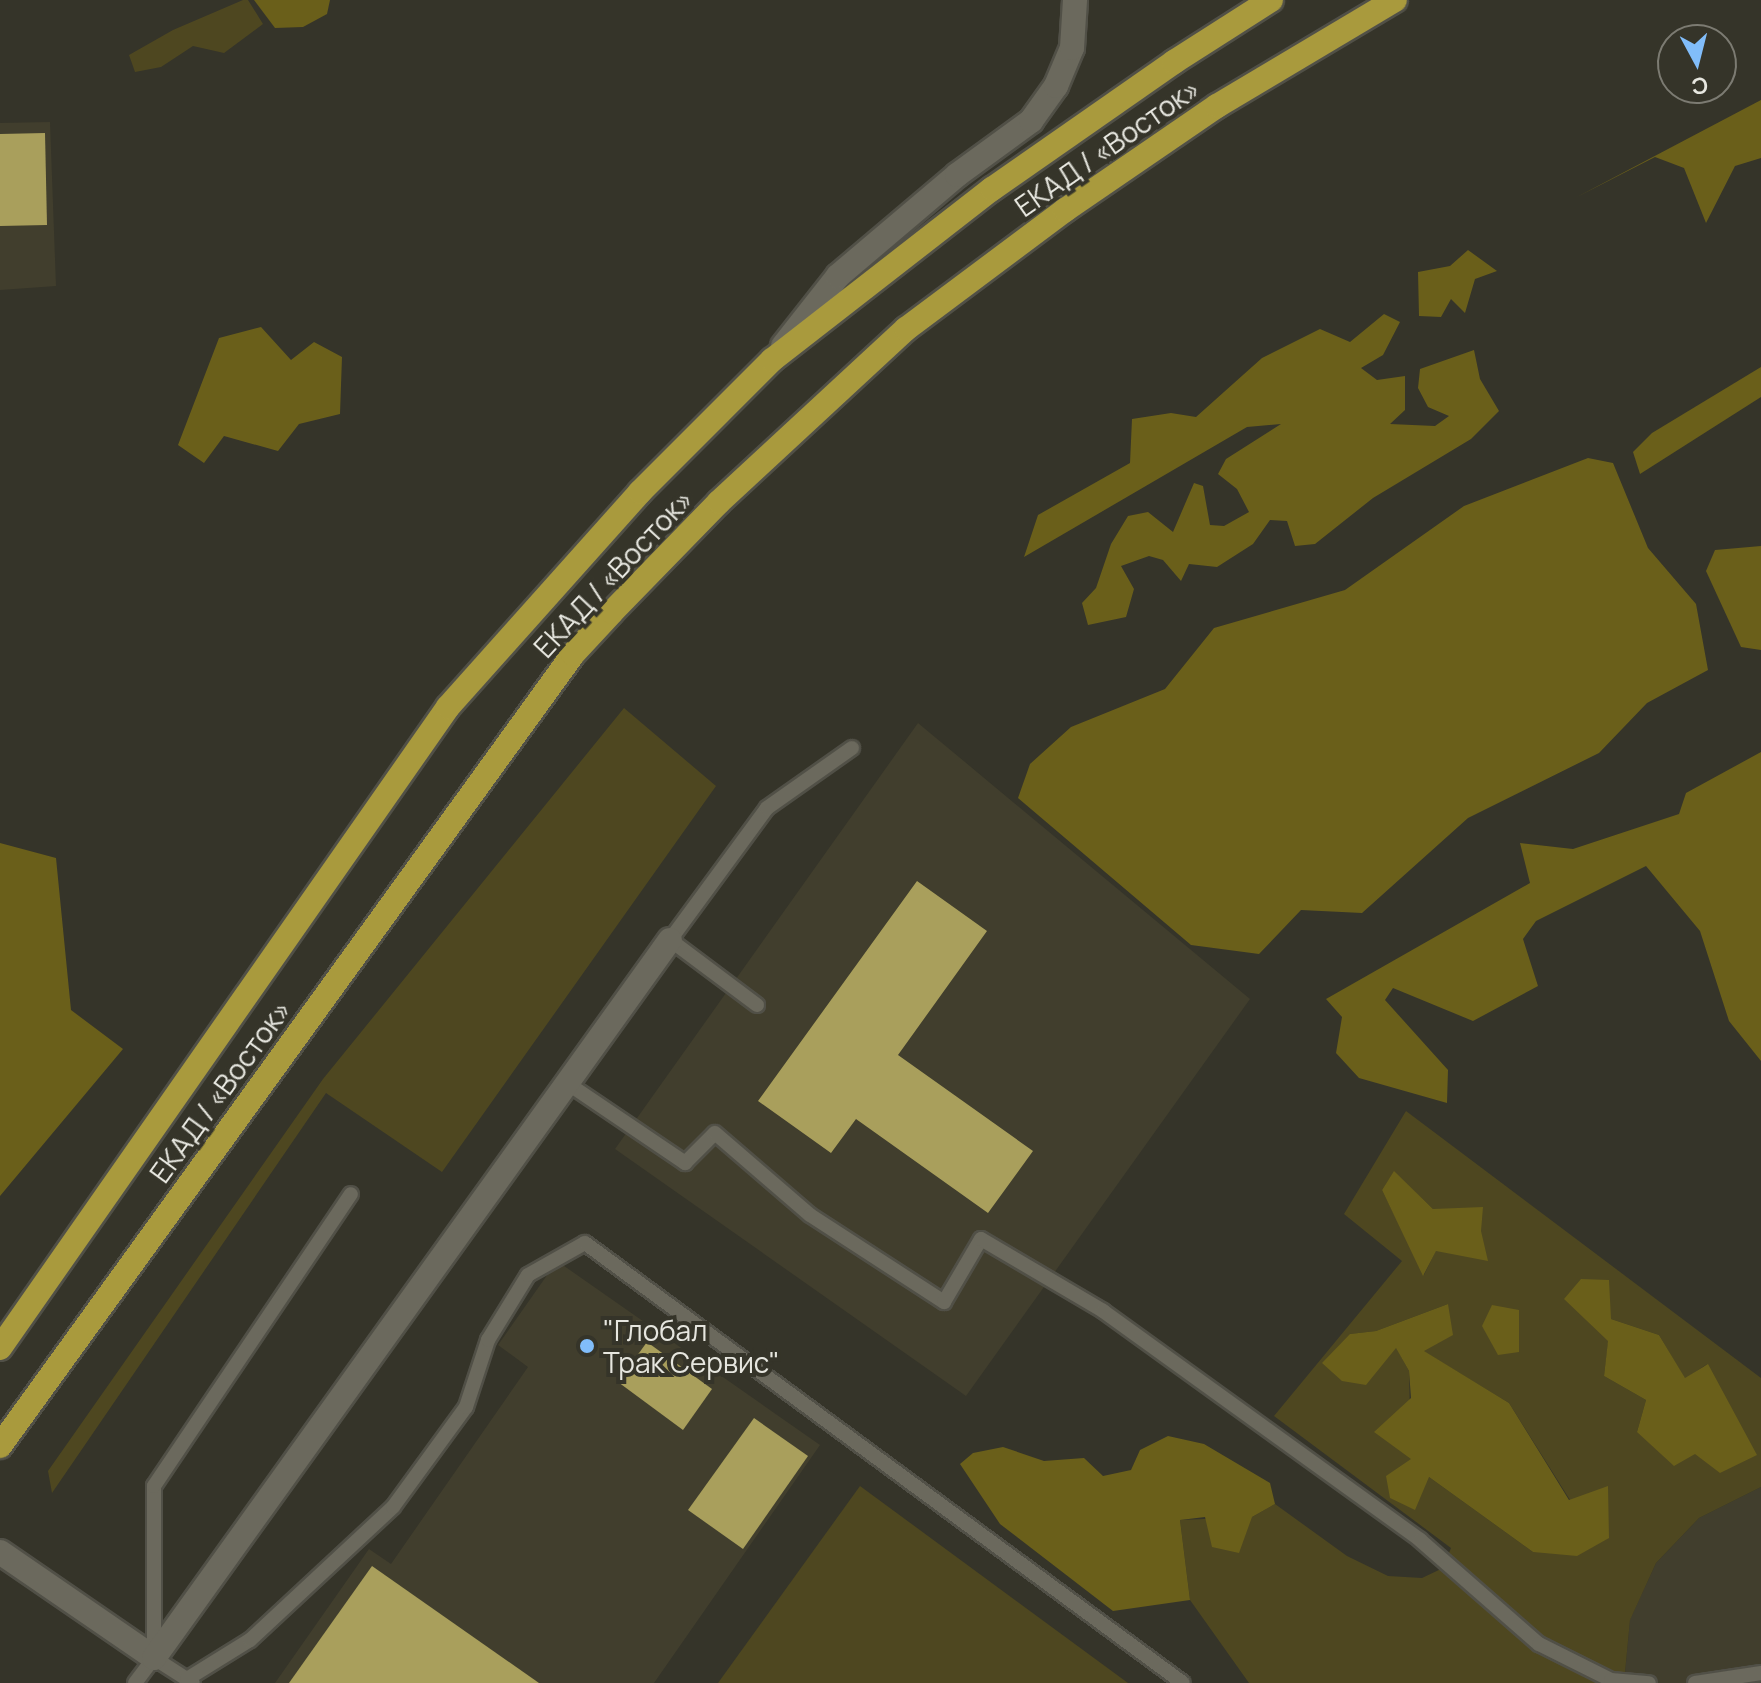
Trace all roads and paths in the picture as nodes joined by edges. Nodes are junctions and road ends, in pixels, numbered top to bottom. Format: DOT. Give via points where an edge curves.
graph roads {
  1 [pos="1075,0"];
  2 [pos="1271,0"];
  3 [pos="1395,0"];
  4 [pos="772,360"];
  5 [pos="852,748"];
  6 [pos="670,940"];
  7 [pos="757,1005"];
  8 [pos="567,1083"];
  9 [pos="351,1194"];
  10 [pos="0,1348"];
  11 [pos="0,1446"];
  12 [pos="0,1552"];
  13 [pos="154,1658"];
  14 [pos="1761,1673"];
  15 [pos="190,1681"];
  16 [pos="135,1683"];
  17 [pos="1183,1683"];
  18 [pos="1649,1683"];
  19 [pos="1695,1683"];
  1 -- 4 [label="street" via="1072,48 1056,86 1031,121 957,175 838,276"];
  2 -- 4 [label="highway, ЕКАД / «Восток»" via="992,189"];
  3 -- 11 [label="highway, ЕКАД / «Восток»" via="1217,106 1065,210 906,329 719,502 612,612 573,654"];
  4 -- 10 [label="highway, ЕКАД / «Восток»" via="640,492 448,707"];
  5 -- 6 [label="lane" via="767,808"];
  6 -- 7 [label="lane"];
  6 -- 8 [label="street"];
  8 -- 13 [label="street"];
  8 -- 18 [label="lane" via="685,1163 715,1133 810,1215 944,1302 981,1239 1103,1311 1420,1540 1539,1644 1611,1680"];
  9 -- 13 [label="lane" via="154,1486"];
  12 -- 13 [label="street"];
  13 -- 15 [label="lane"];
  13 -- 16 [label="lane"];
  14 -- 19 [label="lane"];
  15 -- 17 [label="lane" via="250,1640 393,1507 466,1407 488,1340 528,1275 585,1243"];
}
